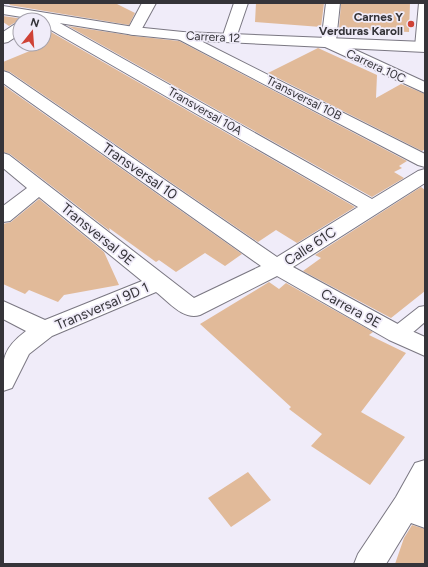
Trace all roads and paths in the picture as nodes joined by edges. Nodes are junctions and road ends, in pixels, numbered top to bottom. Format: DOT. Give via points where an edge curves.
graph roads {
  1 [pos="149,3"];
  2 [pos="241,3"];
  3 [pos="333,3"];
  4 [pos="425,4"];
  5 [pos="3,10"];
  6 [pos="27,12"];
  7 [pos="52,15"];
  8 [pos="52,21"];
  9 [pos="134,31"];
  10 [pos="12,33"];
  11 [pos="183,36"];
  12 [pos="229,38"];
  13 [pos="3,39"];
  14 [pos="328,43"];
  15 [pos="424,47"];
  16 [pos="3,76"];
  17 [pos="425,88"];
  18 [pos="3,159"];
  19 [pos="425,161"];
  20 [pos="425,175"];
  21 [pos="40,186"];
  22 [pos="372,207"];
  23 [pos="3,216"];
  24 [pos="277,267"];
  25 [pos="158,283"];
  26 [pos="3,309"];
  27 [pos="192,309"];
  28 [pos="425,312"];
  29 [pos="44,330"];
  30 [pos="397,334"];
  31 [pos="425,347"];
  32 [pos="11,350"];
  33 [pos="3,381"];
  34 [pos="425,472"];
  35 [pos="416,511"];
  36 [pos="369,564"];
  1 -- 9 [label="street"];
  2 -- 12 [label="street"];
  3 -- 14 [label="street"];
  4 -- 15 [label="street"];
  5 -- 6 [label="street, Carrera 12"];
  7 -- 9 [label="street, Carrera 12"];
  8 -- 22 [label="street, Transversal 10A"];
  9 -- 11 [label="street, Carrera 12"];
  10 -- 13 [label="street"];
  11 -- 12 [label="street, Carrera 12"];
  11 -- 19 [label="street, Transversal 10B"];
  12 -- 14 [label="street, Carrera 12"];
  14 -- 15 [label="street, Carrera 12"];
  14 -- 17 [label="street, Carrera 10C"];
  16 -- 24 [label="street, Transversal 10"];
  18 -- 21 [label="street, Transversal 9E"];
  20 -- 22 [label="street, Calle 61C"];
  21 -- 23 [label="street"];
  21 -- 25 [label="street, Transversal 9E"];
  22 -- 24 [label="street, Calle 61C"];
  24 -- 27 [label="street, Calle 61C"];
  24 -- 30 [label="street, Carrera 9E"];
  25 -- 27 [label="street, Transversal 9E"];
  25 -- 29 [label="street, Transversal 9D 1"];
  26 -- 29 [label="street, Transversal 9D 1"];
  28 -- 30 [label="lane"];
  29 -- 32 [label="street"];
  30 -- 31 [label="street, Carrera 9E"];
  32 -- 33 [label="street"];
  34 -- 35 [label="street"];
  35 -- 36 [label="street"];
}
